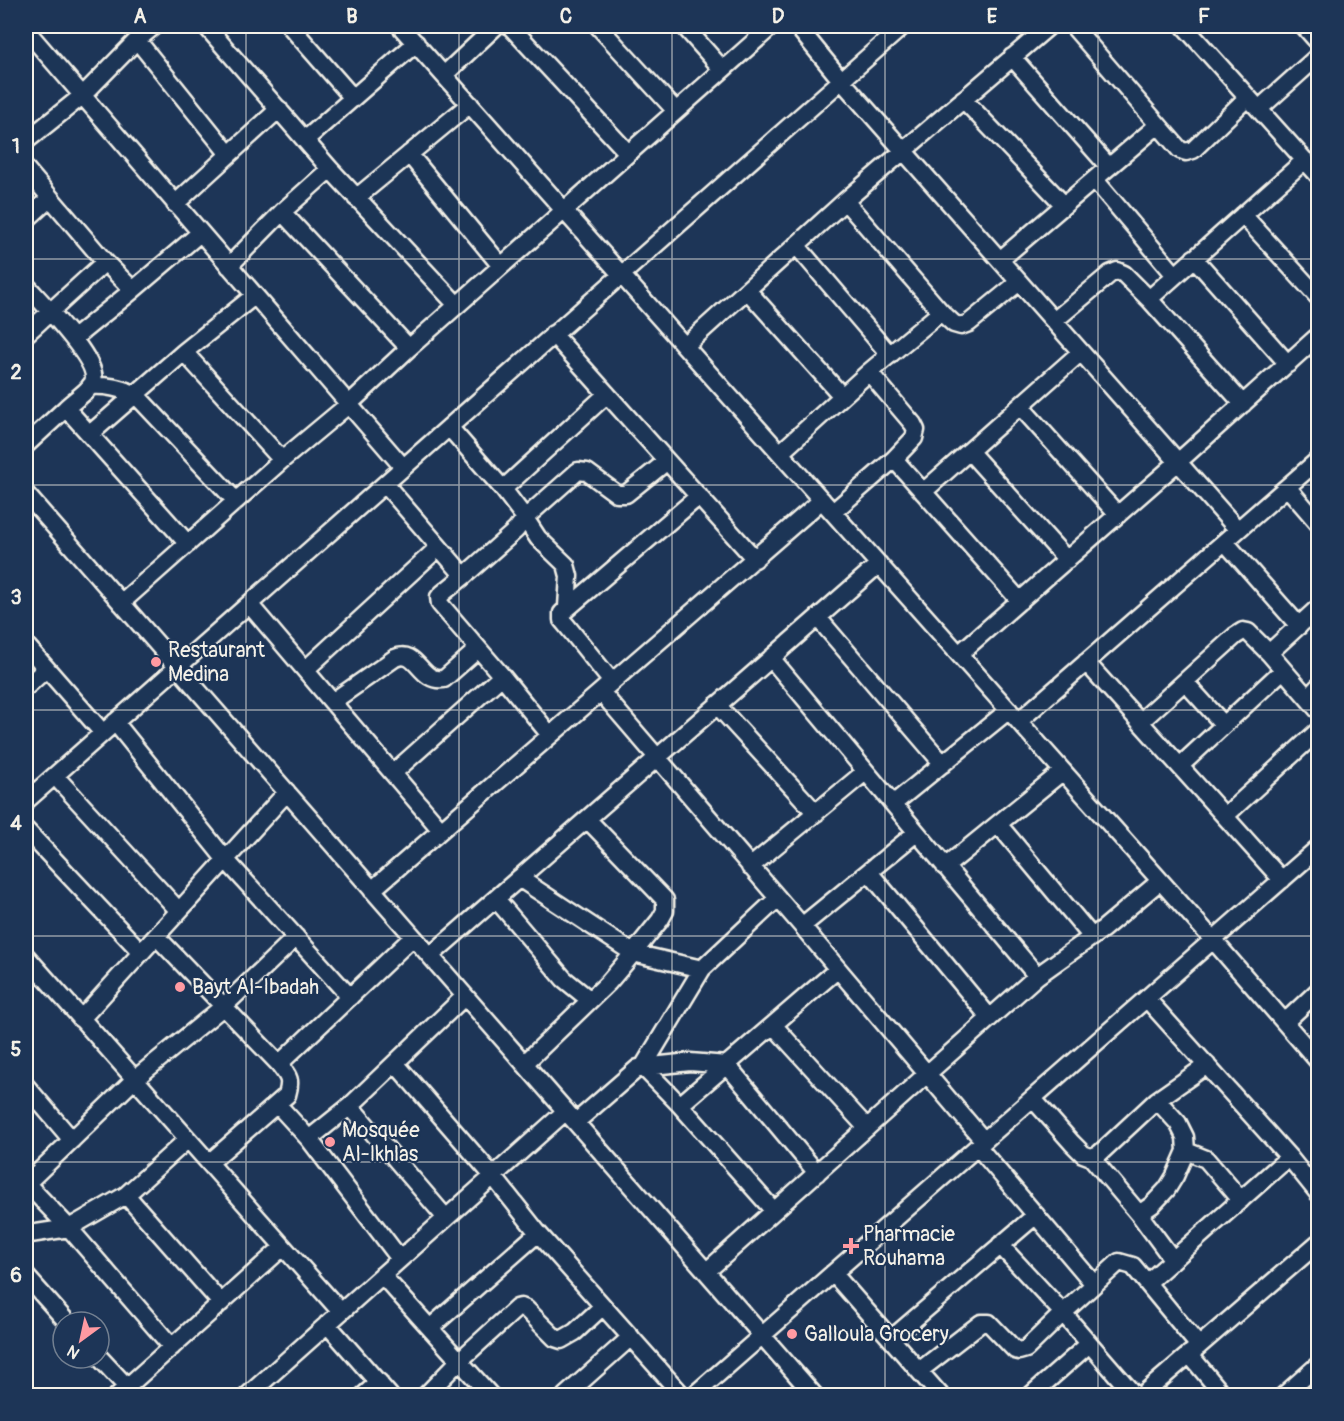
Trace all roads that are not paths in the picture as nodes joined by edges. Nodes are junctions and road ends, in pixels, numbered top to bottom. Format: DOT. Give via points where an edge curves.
graph roads {
  1 [pos="154,26"];
  2 [pos="206,26"];
  3 [pos="290,26"];
  4 [pos="400,26"];
  5 [pos="496,26"];
  6 [pos="510,26"];
  7 [pos="598,26"];
  8 [pos="684,26"];
  9 [pos="772,26"];
  10 [pos="797,26"];
  11 [pos="903,26"];
  12 [pos="1049,26"];
  13 [pos="1073,26"];
  14 [pos="1184,26"];
  15 [pos="1304,26"];
  16 [pos="26,30"];
  17 [pos="137,40"];
  18 [pos="1318,42"];
  19 [pos="416,43"];
  20 [pos="1318,56"];
  21 [pos="1012,57"];
  22 [pos="722,69"];
  23 [pos="444,75"];
  24 [pos="841,80"];
  25 [pos="82,96"];
  26 [pos="352,98"];
  27 [pos="963,99"];
  28 [pos="1253,103"];
  29 [pos="470,104"];
  30 [pos="279,109"];
  31 [pos="676,111"];
  32 [pos="1158,125"];
  33 [pos="305,140"];
  34 [pos="26,141"];
  35 [pos="903,150"];
  36 [pos="228,153"];
  37 [pos="628,153"];
  38 [pos="409,154"];
  39 [pos="1305,160"];
  40 [pos="1109,167"];
  41 [pos="330,169"];
  42 [pos="26,170"];
  43 [pos="1318,175"];
  44 [pos="1095,180"];
  45 [pos="50,198"];
  46 [pos="356,198"];
  47 [pos="845,201"];
  48 [pos="175,204"];
  49 [pos="1064,206"];
  50 [pos="564,210"];
  51 [pos="282,212"];
  52 [pos="1243,215"];
  53 [pos="26,220"];
  54 [pos="200,233"];
  55 [pos="796,245"];
  56 [pos="1194,258"];
  57 [pos="1000,260"];
  58 [pos="105,262"];
  59 [pos="229,266"];
  60 [pos="501,266"];
  61 [pos="621,274"];
  62 [pos="1175,275"];
  63 [pos="1019,282"];
  64 [pos="26,285"];
  65 [pos="133,290"];
  66 [pos="747,290"];
  67 [pos="254,296"];
  68 [pos="1318,297"];
  69 [pos="1149,299"];
  70 [pos="457,305"];
  71 [pos="50,312"];
  72 [pos="941,312"];
  73 [pos="1054,321"];
  74 [pos="26,334"];
  75 [pos="553,334"];
  76 [pos="1318,336"];
  77 [pos="74,338"];
  78 [pos="685,346"];
  79 [pos="409,348"];
  80 [pos="184,351"];
  81 [pos="1081,352"];
  82 [pos="890,355"];
  83 [pos="1288,364"];
  84 [pos="869,372"];
  85 [pos="90,386"];
  86 [pos="135,394"];
  87 [pos="607,394"];
  88 [pos="842,396"];
  89 [pos="1243,404"];
  90 [pos="348,405"];
  91 [pos="1020,406"];
  92 [pos="66,408"];
  93 [pos="449,427"];
  94 [pos="90,434"];
  95 [pos="26,445"];
  96 [pos="969,451"];
  97 [pos="780,453"];
  98 [pos="894,459"];
  99 [pos="282,460"];
  100 [pos="1318,460"];
  101 [pos="667,461"];
  102 [pos="1178,462"];
  103 [pos="403,467"];
  104 [pos="385,484"];
  105 [pos="1287,487"];
  106 [pos="502,489"];
  107 [pos="923,492"];
  108 [pos="26,494"];
  109 [pos="699,496"];
  110 [pos="236,501"];
  111 [pos="827,506"];
  112 [pos="1118,515"];
  113 [pos="525,518"];
  114 [pos="1318,524"];
  115 [pos="1238,530"];
  116 [pos="1225,542"];
  117 [pos="188,544"];
  118 [pos="439,548"];
  119 [pos="755,559"];
  120 [pos="1066,560"];
  121 [pos="879,564"];
  122 [pos="464,576"];
  123 [pos="1020,601"];
  124 [pos="121,603"];
  125 [pos="249,604"];
  126 [pos="567,607"];
  127 [pos="1318,608"];
  128 [pos="818,618"];
  129 [pos="1299,626"];
  130 [pos="26,645"];
  131 [pos="478,649"];
  132 [pos="1269,653"];
  133 [pos="959,654"];
  134 [pos="771,658"];
  135 [pos="1086,662"];
  136 [pos="177,667"];
  137 [pos="46,669"];
  138 [pos="305,670"];
  139 [pos="1283,670"];
  140 [pos="502,676"];
  141 [pos="1185,682"];
  142 [pos="26,687"];
  143 [pos="607,687"];
  144 [pos="1315,698"];
  145 [pos="332,702"];
  146 [pos="717,705"];
  147 [pos="1014,716"];
  148 [pos="1140,722"];
  149 [pos="1224,725"];
  150 [pos="109,727"];
  151 [pos="1318,731"];
  152 [pos="550,735"];
  153 [pos="658,758"];
  154 [pos="943,764"];
  155 [pos="1180,766"];
  156 [pos="1063,771"];
  157 [pos="866,772"];
  158 [pos="393,773"];
  159 [pos="55,776"];
  160 [pos="287,792"];
  161 [pos="26,801"];
  162 [pos="893,804"];
  163 [pos="816,813"];
  164 [pos="1225,816"];
  165 [pos="587,819"];
  166 [pos="998,824"];
  167 [pos="26,830"];
  168 [pos="441,830"];
  169 [pos="916,832"];
  170 [pos="1318,848"];
  171 [pos="225,859"];
  172 [pos="750,867"];
  173 [pos="945,867"];
  174 [pos="868,872"];
  175 [pos="519,878"];
  176 [pos="1160,880"];
  177 [pos="1282,880"];
  178 [pos="372,890"];
  179 [pos="496,898"];
  180 [pos="778,898"];
  181 [pos="179,910"];
  182 [pos="802,926"];
  183 [pos="156,936"];
  184 [pos="296,937"];
  185 [pos="413,937"];
  186 [pos="1092,937"];
  187 [pos="1214,941"];
  188 [pos="141,952"];
  189 [pos="633,953"];
  190 [pos="26,956"];
  191 [pos="430,956"];
  192 [pos="702,969"];
  193 [pos="838,969"];
  194 [pos="1037,976"];
  195 [pos="1318,991"];
  196 [pos="465,996"];
  197 [pos="350,997"];
  198 [pos="1147,999"];
  199 [pos="590,1000"];
  200 [pos="224,1006"];
  201 [pos="990,1018"];
  202 [pos="81,1019"];
  203 [pos="1285,1022"];
  204 [pos="772,1025"];
  205 [pos="1318,1061"];
  206 [pos="395,1063"];
  207 [pos="279,1064"];
  208 [pos="524,1064"];
  209 [pos="727,1065"];
  210 [pos="1207,1065"];
  211 [pos="643,1067"];
  212 [pos="927,1074"];
  213 [pos="135,1079"];
  214 [pos="26,1086"];
  215 [pos="1033,1099"];
  216 [pos="1158,1100"];
  217 [pos="277,1104"];
  218 [pos="680,1105"];
  219 [pos="350,1106"];
  220 [pos="571,1117"];
  221 [pos="867,1128"];
  222 [pos="188,1139"];
  223 [pos="309,1139"];
  224 [pos="72,1140"];
  225 [pos="981,1144"];
  226 [pos="1186,1151"];
  227 [pos="1289,1156"];
  228 [pos="1091,1157"];
  229 [pos="209,1163"];
  230 [pos="818,1173"];
  231 [pos="493,1176"];
  232 [pos="26,1183"];
  233 [pos="1318,1193"];
  234 [pos="126,1195"];
  235 [pos="1241,1200"];
  236 [pos="774,1211"];
  237 [pos="1139,1214"];
  238 [pos="1036,1215"];
  239 [pos="446,1218"];
  240 [pos="69,1228"];
  241 [pos="538,1233"];
  242 [pos="26,1236"];
  243 [pos="1318,1243"];
  244 [pos="1000,1245"];
  245 [pos="283,1247"];
  246 [pos="400,1259"];
  247 [pos="1173,1260"];
  248 [pos="707,1271"];
  249 [pos="833,1273"];
  250 [pos="382,1275"];
  251 [pos="26,1276"];
  252 [pos="1147,1283"];
  253 [pos="1094,1284"];
  254 [pos="221,1303"];
  255 [pos="603,1306"];
  256 [pos="56,1310"];
  257 [pos="341,1312"];
  258 [pos="1063,1313"];
  259 [pos="327,1324"];
  260 [pos="430,1328"];
  261 [pos="763,1335"];
  262 [pos="631,1337"];
  263 [pos="891,1338"];
  264 [pos="1089,1344"];
  265 [pos="172,1347"];
  266 [pos="1194,1350"];
  267 [pos="459,1360"];
  268 [pos="108,1370"];
  269 [pos="919,1371"];
  270 [pos="1316,1373"];
  271 [pos="379,1382"];
  272 [pos="122,1391"];
  273 [pos="247,1395"];
  274 [pos="363,1395"];
  275 [pos="390,1395"];
  276 [pos="425,1395"];
  277 [pos="491,1395"];
  278 [pos="565,1395"];
  279 [pos="683,1395"];
  280 [pos="693,1395"];
  281 [pos="816,1395"];
  282 [pos="941,1395"];
  283 [pos="1030,1395"];
  284 [pos="1135,1395"];
  285 [pos="1141,1395"];
  286 [pos="1224,1395"];
  287 [pos="1283,1395"];
  1 -- 17 [label="street"];
  2 -- 30 [label="street"];
  3 -- 26 [label="street"];
  4 -- 19 [label="street"];
  5 -- 23 [label="street"];
  6 -- 37 [label="street"];
  7 -- 31 [label="street"];
  8 -- 22 [label="street"];
  9 -- 22 [label="street"];
  10 -- 24 [label="street"];
  11 -- 24 [label="street"];
  12 -- 21 [label="street"];
  13 -- 32 [label="street"];
  14 -- 28 [label="street"];
  15 -- 18 [label="street"];
  16 -- 25 [label="street"];
  17 -- 25 [label="street"];
  17 -- 36 [label="street"];
  19 -- 23 [label="street"];
  19 -- 26 [label="street"];
  20 -- 28 [label="street"];
  21 -- 27 [label="street"];
  21 -- 40 [label="street"];
  22 -- 31 [label="street"];
  23 -- 29 [label="street"];
  24 -- 35 [label="street"];
  24 -- 61 [label="street"];
  25 -- 34 [label="street"];
  25 -- 48 [label="street"];
  26 -- 33 [label="street"];
  27 -- 35 [label="street"];
  27 -- 49 [label="street"];
  28 -- 32 [label="street" via="1186,152"];
  28 -- 39 [label="street"];
  29 -- 38 [label="street"];
  29 -- 50 [label="street"];
  30 -- 33 [label="street"];
  30 -- 36 [label="street"];
  31 -- 37 [label="street"];
  32 -- 40 [label="street"];
  33 -- 41 [label="street"];
  35 -- 47 [label="street"];
  35 -- 57 [label="street"];
  36 -- 48 [label="street"];
  37 -- 50 [label="street"];
  38 -- 46 [label="street"];
  38 -- 60 [label="street"];
  39 -- 43 [label="street"];
  39 -- 52 [label="street"];
  40 -- 44 [label="street"];
  41 -- 46 [label="street"];
  41 -- 51 [label="street"];
  42 -- 45 [label="street"];
  44 -- 49 [label="street"];
  44 -- 62 [label="street"];
  45 -- 53 [label="street"];
  45 -- 58 [label="street"];
  46 -- 70 [label="street"];
  47 -- 55 [label="street"];
  47 -- 72 [label="street"];
  48 -- 54 [label="street"];
  49 -- 57 [label="street"];
  50 -- 60 [label="street"];
  50 -- 61 [label="street"];
  51 -- 59 [label="street"];
  51 -- 79 [label="street"];
  52 -- 56 [label="street"];
  52 -- 68 [label="street"];
  54 -- 59 [label="street"];
  54 -- 65 [label="street"];
  55 -- 66 [label="street"];
  55 -- 82 [label="street"];
  56 -- 62 [label="street"];
  56 -- 83 [label="street"];
  57 -- 63 [label="street"];
  58 -- 65 [label="street"];
  58 -- 71 [label="street"];
  59 -- 67 [label="street"];
  60 -- 70 [label="street"];
  61 -- 75 [label="street"];
  61 -- 78 [label="street"];
  62 -- 69 [label="street"];
  63 -- 72 [label="street" via="969,323 954,324"];
  63 -- 73 [label="street"];
  64 -- 71 [label="street"];
  65 -- 77 [label="street"];
  66 -- 78 [label="street"];
  66 -- 88 [label="street"];
  67 -- 80 [label="street"];
  67 -- 90 [label="street"];
  69 -- 73 [label="street" via="1117,271"];
  69 -- 89 [label="street"];
  70 -- 79 [label="street"];
  71 -- 74 [label="street"];
  71 -- 77 [label="street"];
  72 -- 82 [label="street"];
  73 -- 81 [label="street"];
  75 -- 87 [label="street"];
  75 -- 93 [label="street"];
  76 -- 83 [label="street"];
  77 -- 85 [label="street" via="93,372"];
  78 -- 97 [label="street"];
  79 -- 90 [label="street"];
  80 -- 86 [label="street"];
  80 -- 99 [label="street"];
  81 -- 91 [label="street"];
  81 -- 102 [label="street"];
  82 -- 84 [label="street"];
  83 -- 89 [label="street"];
  84 -- 88 [label="street"];
  84 -- 98 [label="street" via="916,430 914,438"];
  85 -- 86 [label="street" via="106,385"];
  85 -- 92 [label="street"];
  86 -- 94 [label="street"];
  86 -- 110 [label="street"];
  87 -- 101 [label="street"];
  87 -- 106 [label="street"];
  88 -- 97 [label="street"];
  89 -- 102 [label="street"];
  90 -- 99 [label="street"];
  90 -- 103 [label="street"];
  91 -- 96 [label="street"];
  91 -- 112 [label="street"];
  92 -- 94 [label="street"];
  92 -- 95 [label="street"];
  93 -- 103 [label="street"];
  93 -- 106 [label="street"];
  94 -- 117 [label="street"];
  96 -- 107 [label="street"];
  96 -- 120 [label="street"];
  97 -- 111 [label="street"];
  98 -- 107 [label="street"];
  98 -- 111 [label="street"];
  99 -- 110 [label="street"];
  100 -- 105 [label="street"];
  101 -- 109 [label="street"];
  101 -- 113 [label="street" via="626,494 617,494 587,472 578,471"];
  102 -- 112 [label="street"];
  102 -- 115 [label="street"];
  103 -- 104 [label="street"];
  104 -- 118 [label="street"];
  104 -- 125 [label="street"];
  105 -- 114 [label="street"];
  105 -- 115 [label="street"];
  106 -- 113 [label="street"];
  107 -- 123 [label="street"];
  108 -- 124 [label="street"];
  109 -- 119 [label="street"];
  109 -- 126 [label="street"];
  110 -- 117 [label="street"];
  111 -- 119 [label="street"];
  111 -- 121 [label="street"];
  112 -- 120 [label="street"];
  113 -- 122 [label="street"];
  113 -- 126 [label="street" via="538,538 566,565"];
  115 -- 116 [label="street"];
  116 -- 129 [label="street"];
  116 -- 135 [label="street"];
  117 -- 124 [label="street"];
  118 -- 122 [label="street"];
  118 -- 138 [label="street"];
  119 -- 143 [label="street"];
  120 -- 123 [label="street"];
  121 -- 128 [label="street"];
  121 -- 133 [label="street"];
  122 -- 131 [label="street" via="438,600"];
  123 -- 133 [label="street"];
  124 -- 136 [label="street"];
  125 -- 136 [label="street"];
  125 -- 138 [label="street"];
  126 -- 143 [label="street" via="562,620"];
  127 -- 129 [label="street"];
  128 -- 134 [label="street"];
  128 -- 154 [label="street"];
  129 -- 132 [label="street"];
  130 -- 137 [label="street"];
  131 -- 140 [label="street"];
  131 -- 145 [label="street" via="444,679 437,680 431,679 408,656 401,655"];
  132 -- 139 [label="street"];
  132 -- 141 [label="street" via="1243,631"];
  133 -- 147 [label="street"];
  134 -- 146 [label="street"];
  134 -- 157 [label="street"];
  135 -- 147 [label="street"];
  135 -- 148 [label="street"];
  136 -- 150 [label="street"];
  136 -- 160 [label="street"];
  137 -- 142 [label="street"];
  137 -- 150 [label="street"];
  138 -- 145 [label="street"];
  139 -- 144 [label="street"];
  139 -- 149 [label="street"];
  140 -- 152 [label="street"];
  140 -- 158 [label="street"];
  141 -- 148 [label="street"];
  141 -- 149 [label="street"];
  143 -- 152 [label="street"];
  143 -- 153 [label="street"];
  145 -- 158 [label="street"];
  146 -- 153 [label="street"];
  146 -- 163 [label="street"];
  147 -- 154 [label="street"];
  147 -- 156 [label="street"];
  148 -- 155 [label="street"];
  149 -- 155 [label="street"];
  150 -- 159 [label="street"];
  150 -- 171 [label="street"];
  151 -- 164 [label="street"];
  152 -- 168 [label="street"];
  153 -- 165 [label="street"];
  153 -- 172 [label="street"];
  154 -- 162 [label="street"];
  155 -- 164 [label="street"];
  156 -- 166 [label="street"];
  156 -- 176 [label="street"];
  157 -- 162 [label="street"];
  157 -- 163 [label="street"];
  158 -- 168 [label="street"];
  159 -- 161 [label="street"];
  159 -- 181 [label="street"];
  160 -- 171 [label="street"];
  160 -- 178 [label="street"];
  162 -- 169 [label="street"];
  163 -- 172 [label="street"];
  164 -- 177 [label="street"];
  165 -- 175 [label="street"];
  165 -- 189 [label="street" via="665,900 665,911"];
  166 -- 173 [label="street"];
  166 -- 186 [label="street"];
  167 -- 188 [label="street"];
  168 -- 178 [label="street"];
  169 -- 173 [label="street"];
  169 -- 174 [label="street"];
  170 -- 177 [label="street"];
  171 -- 181 [label="street"];
  171 -- 184 [label="street"];
  172 -- 180 [label="street"];
  173 -- 194 [label="street"];
  174 -- 182 [label="street"];
  174 -- 201 [label="street"];
  175 -- 179 [label="street"];
  175 -- 189 [label="street"];
  176 -- 186 [label="street"];
  176 -- 187 [label="street"];
  177 -- 187 [label="street"];
  178 -- 185 [label="street"];
  179 -- 191 [label="street"];
  179 -- 199 [label="street" via="564,979"];
  180 -- 182 [label="street"];
  180 -- 192 [label="street"];
  181 -- 183 [label="street"];
  182 -- 193 [label="street"];
  183 -- 188 [label="street"];
  183 -- 200 [label="street"];
  184 -- 197 [label="street"];
  184 -- 200 [label="street"];
  185 -- 191 [label="street"];
  185 -- 197 [label="street"];
  186 -- 194 [label="street"];
  187 -- 198 [label="street"];
  187 -- 203 [label="street"];
  188 -- 202 [label="street"];
  189 -- 192 [label="street"];
  189 -- 199 [label="street"];
  190 -- 202 [label="street"];
  191 -- 196 [label="street"];
  192 -- 211 [label="street"];
  193 -- 204 [label="street"];
  193 -- 212 [label="street"];
  194 -- 201 [label="street"];
  195 -- 203 [label="street"];
  196 -- 206 [label="street"];
  196 -- 208 [label="street"];
  197 -- 207 [label="street"];
  198 -- 210 [label="street"];
  198 -- 215 [label="street"];
  199 -- 208 [label="street"];
  200 -- 207 [label="street"];
  200 -- 213 [label="street"];
  201 -- 212 [label="street"];
  202 -- 213 [label="street"];
  203 -- 205 [label="street"];
  204 -- 209 [label="street"];
  204 -- 221 [label="street"];
  206 -- 219 [label="street"];
  206 -- 231 [label="street"];
  207 -- 217 [label="street" via="290,1086"];
  208 -- 220 [label="street"];
  209 -- 211 [label="street" via="690,1062"];
  209 -- 218 [label="street"];
  209 -- 230 [label="street"];
  210 -- 216 [label="street"];
  210 -- 227 [label="street"];
  211 -- 218 [label="street"];
  211 -- 220 [label="street"];
  212 -- 221 [label="street"];
  212 -- 225 [label="street"];
  213 -- 222 [label="street"];
  213 -- 224 [label="street"];
  214 -- 224 [label="street"];
  215 -- 225 [label="street"];
  215 -- 228 [label="street" via="1072,1143"];
  216 -- 226 [label="street" via="1178,1123"];
  216 -- 228 [label="street" via="1099,1155"];
  217 -- 223 [label="street"];
  217 -- 229 [label="street"];
  218 -- 236 [label="street"];
  219 -- 223 [label="street"];
  219 -- 239 [label="street"];
  220 -- 231 [label="street"];
  220 -- 248 [label="street"];
  221 -- 230 [label="street"];
  222 -- 229 [label="street"];
  222 -- 234 [label="street"];
  223 -- 246 [label="street"];
  224 -- 232 [label="street"];
  225 -- 238 [label="street"];
  225 -- 249 [label="street"];
  226 -- 235 [label="street" via="1206,1159"];
  226 -- 237 [label="street" via="1167,1189"];
  227 -- 233 [label="street"];
  227 -- 235 [label="street"];
  228 -- 237 [label="street"];
  229 -- 245 [label="street"];
  230 -- 236 [label="street"];
  231 -- 239 [label="street"];
  231 -- 241 [label="street"];
  232 -- 240 [label="street"];
  234 -- 240 [label="street"];
  234 -- 254 [label="street"];
  235 -- 247 [label="street"];
  236 -- 248 [label="street"];
  237 -- 247 [label="street"];
  238 -- 244 [label="street"];
  238 -- 253 [label="street"];
  239 -- 246 [label="street"];
  240 -- 242 [label="street"];
  240 -- 265 [label="street"];
  241 -- 255 [label="street"];
  241 -- 260 [label="street"];
  243 -- 266 [label="street"];
  244 -- 258 [label="street"];
  244 -- 263 [label="street"];
  245 -- 254 [label="street"];
  245 -- 257 [label="street"];
  246 -- 250 [label="street"];
  247 -- 252 [label="street"];
  248 -- 261 [label="street"];
  249 -- 261 [label="street"];
  249 -- 263 [label="street"];
  250 -- 257 [label="street"];
  250 -- 260 [label="street"];
  251 -- 256 [label="street"];
  252 -- 253 [label="street" via="1133,1266 1119,1262"];
  252 -- 266 [label="street"];
  253 -- 258 [label="street"];
  254 -- 265 [label="street"];
  255 -- 262 [label="street"];
  255 -- 267 [label="street" via="561,1340 526,1309 517,1308"];
  257 -- 259 [label="street"];
  258 -- 264 [label="street"];
  258 -- 269 [label="street" via="1020,1351 989,1323 981,1323"];
  259 -- 271 [label="street"];
  259 -- 273 [label="street"];
  260 -- 267 [label="street"];
  261 -- 280 [label="street"];
  261 -- 281 [label="street"];
  262 -- 278 [label="street"];
  262 -- 279 [label="street"];
  263 -- 269 [label="street"];
  264 -- 283 [label="street"];
  264 -- 284 [label="street"];
  265 -- 272 [label="street"];
  266 -- 285 [label="street"];
  266 -- 286 [label="street"];
  267 -- 276 [label="street"];
  267 -- 277 [label="street"];
  268 -- 272 [label="street"];
  269 -- 282 [label="street"];
  270 -- 287 [label="street"];
  271 -- 274 [label="street"];
  271 -- 275 [label="street"];
}
